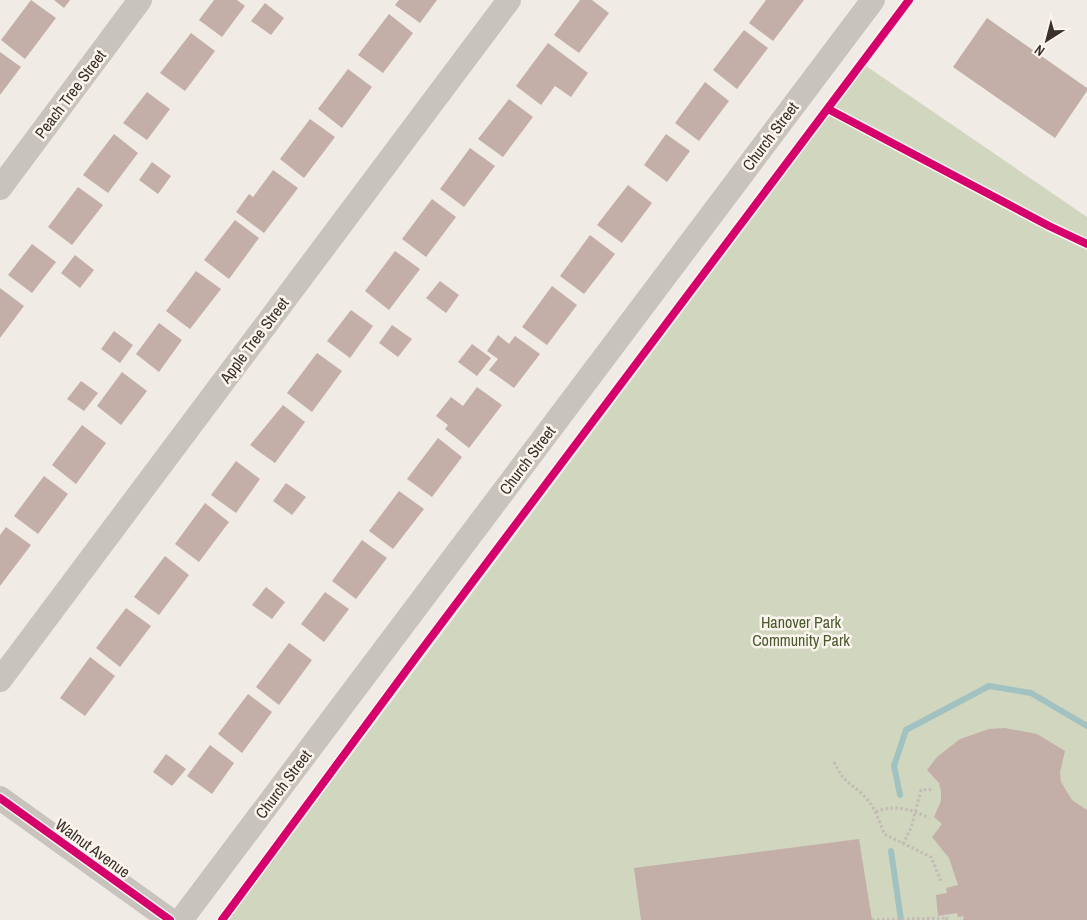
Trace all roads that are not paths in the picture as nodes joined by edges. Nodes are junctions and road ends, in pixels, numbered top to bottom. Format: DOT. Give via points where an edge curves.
graph roads {
  1 [pos="140,0"];
  2 [pos="509,0"];
  3 [pos="873,0"];
  4 [pos="0,188"];
  5 [pos="0,680"];
  6 [pos="0,798"];
  7 [pos="170,920"];
  8 [pos="181,920"];
  1 -- 4 [label="street, Peach Tree Street"];
  2 -- 5 [label="street, Apple Tree Street"];
  3 -- 8 [label="street, Church Street"];
  6 -- 7 [label="street, Walnut Avenue"];
}
